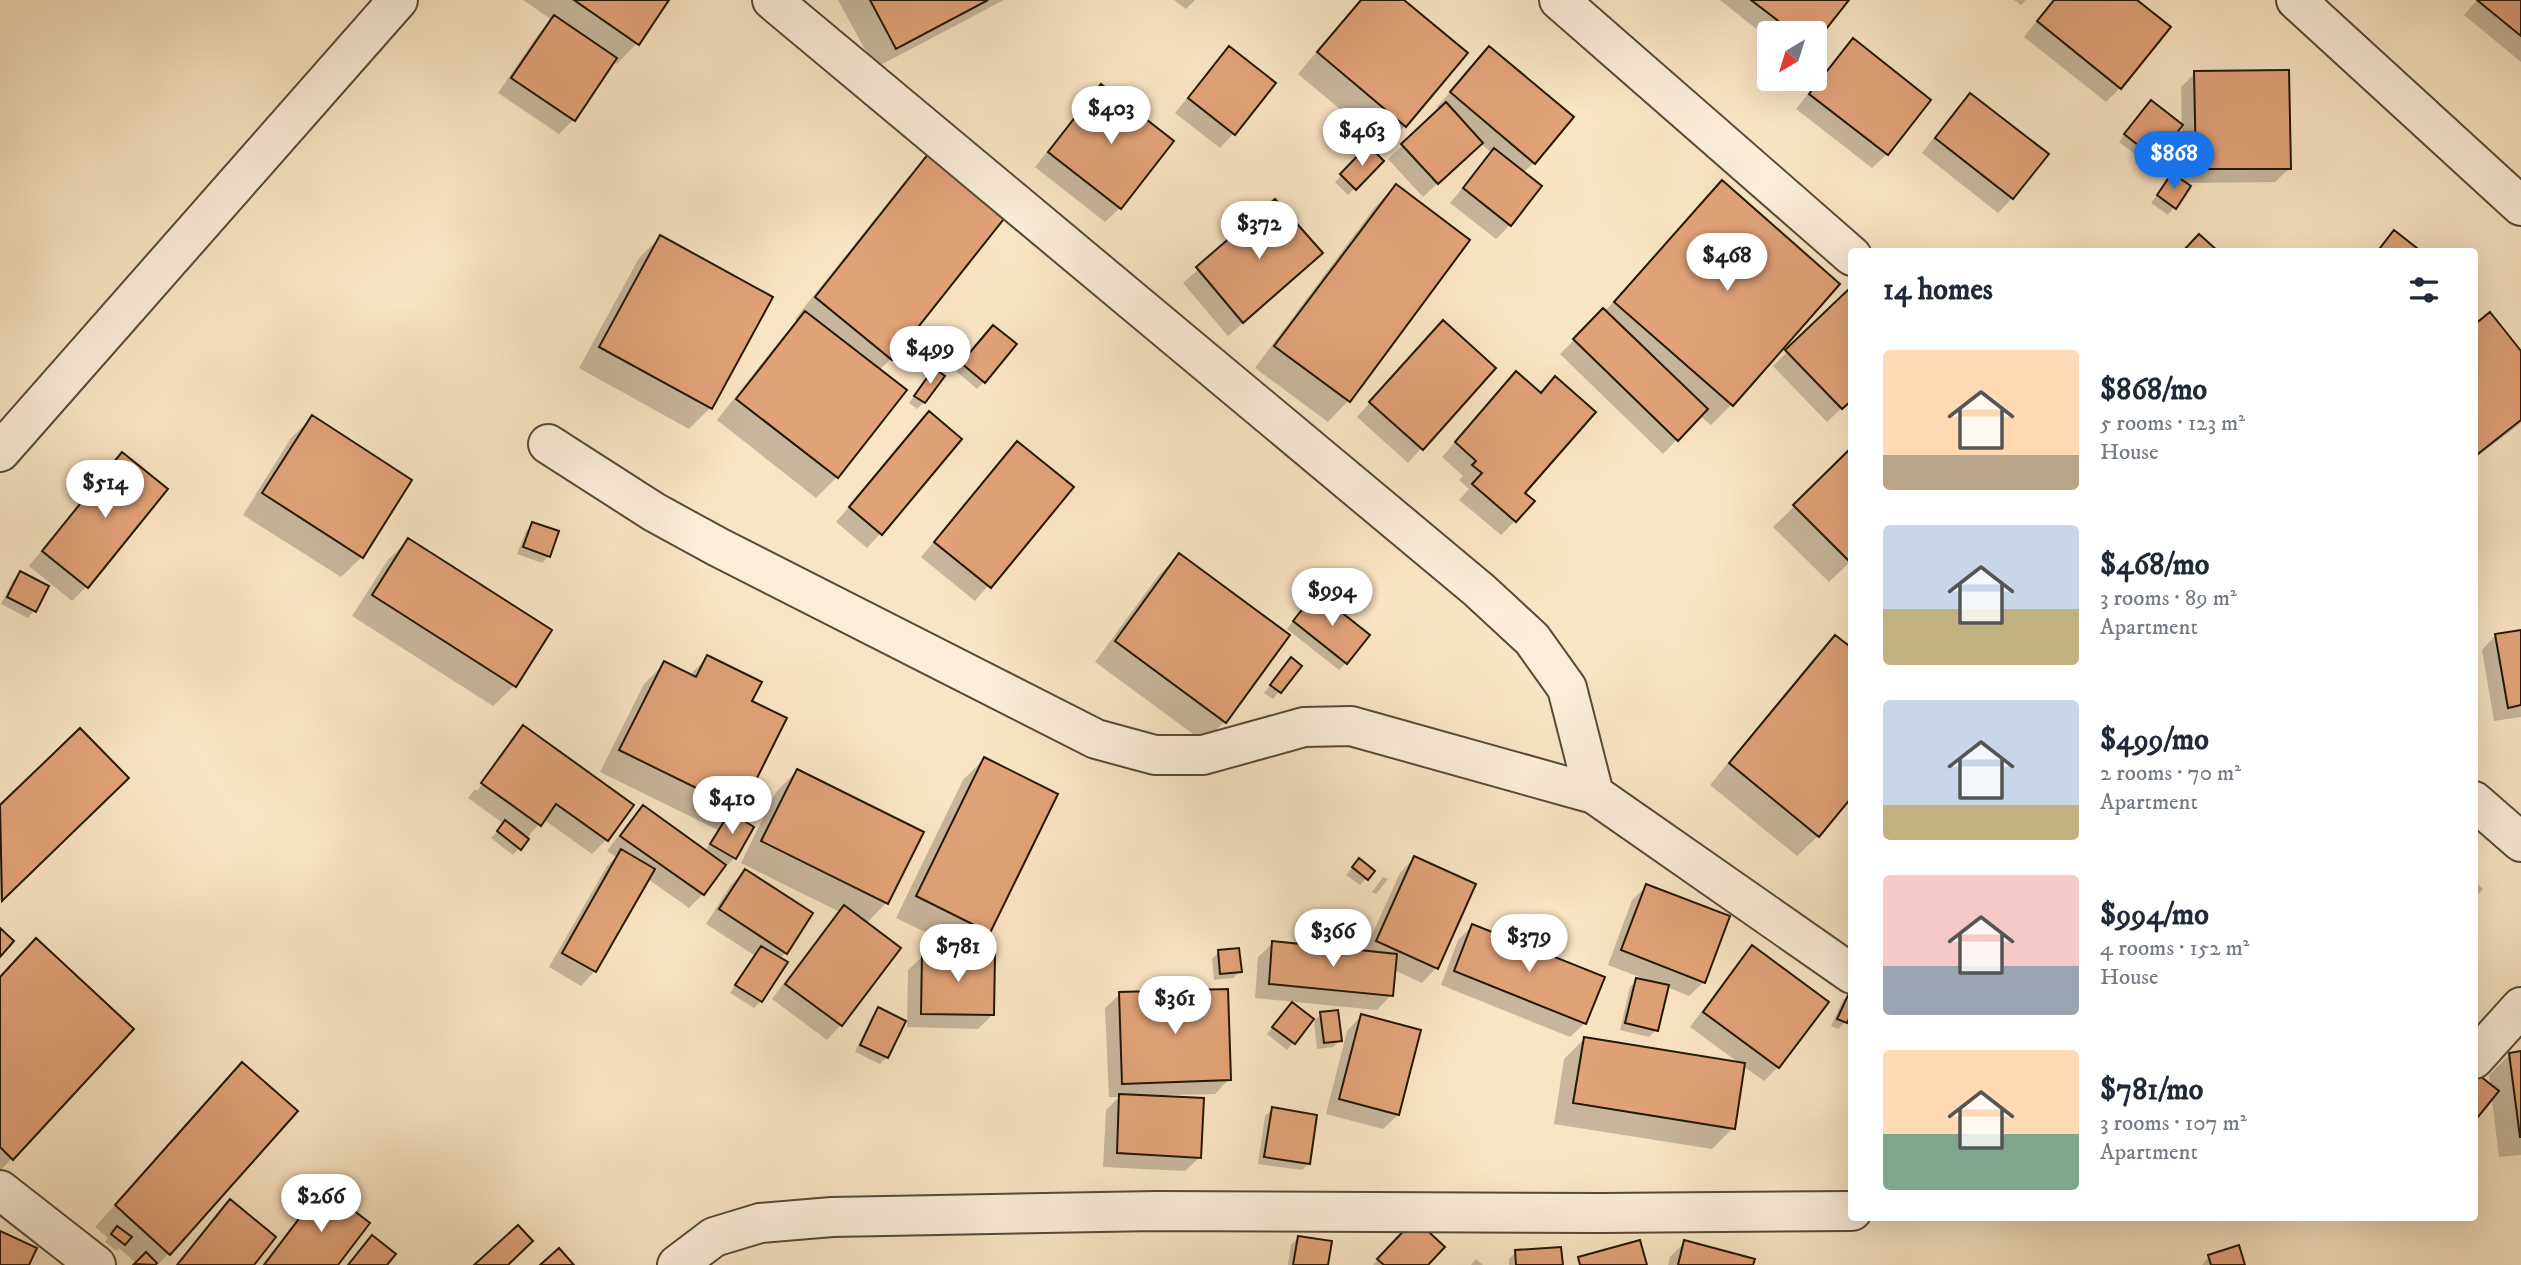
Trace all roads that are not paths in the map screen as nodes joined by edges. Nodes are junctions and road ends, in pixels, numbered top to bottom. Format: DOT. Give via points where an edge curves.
graph roads {
  1 [pos="398,0"];
  2 [pos="772,0"];
  3 [pos="1559,0"];
  4 [pos="2296,0"];
  5 [pos="2521,206"];
  6 [pos="1848,253"];
  7 [pos="548,444"];
  8 [pos="0,452"];
  9 [pos="1594,794"];
  10 [pos="2478,804"];
  11 [pos="2521,842"];
  12 [pos="1848,971"];
  13 [pos="2521,1007"];
  14 [pos="2478,1055"];
  15 [pos="0,1191"];
  16 [pos="1848,1211"];
  17 [pos="96,1265"];
  18 [pos="677,1265"];
  1 -- 8 [label="street"];
  2 -- 9 [label="street" via="1532,639 1567,688"];
  3 -- 6 [label="street"];
  4 -- 5 [label="street"];
  7 -- 9 [label="street" via="718,547 1096,739 1155,755 1203,755 1304,727 1351,726"];
  9 -- 12 [label="street"];
  10 -- 11 [label="street"];
  13 -- 14 [label="street"];
  15 -- 17 [label="street"];
  16 -- 18 [label="street" via="1156,1211 832,1217 760,1223 714,1237"];
}
